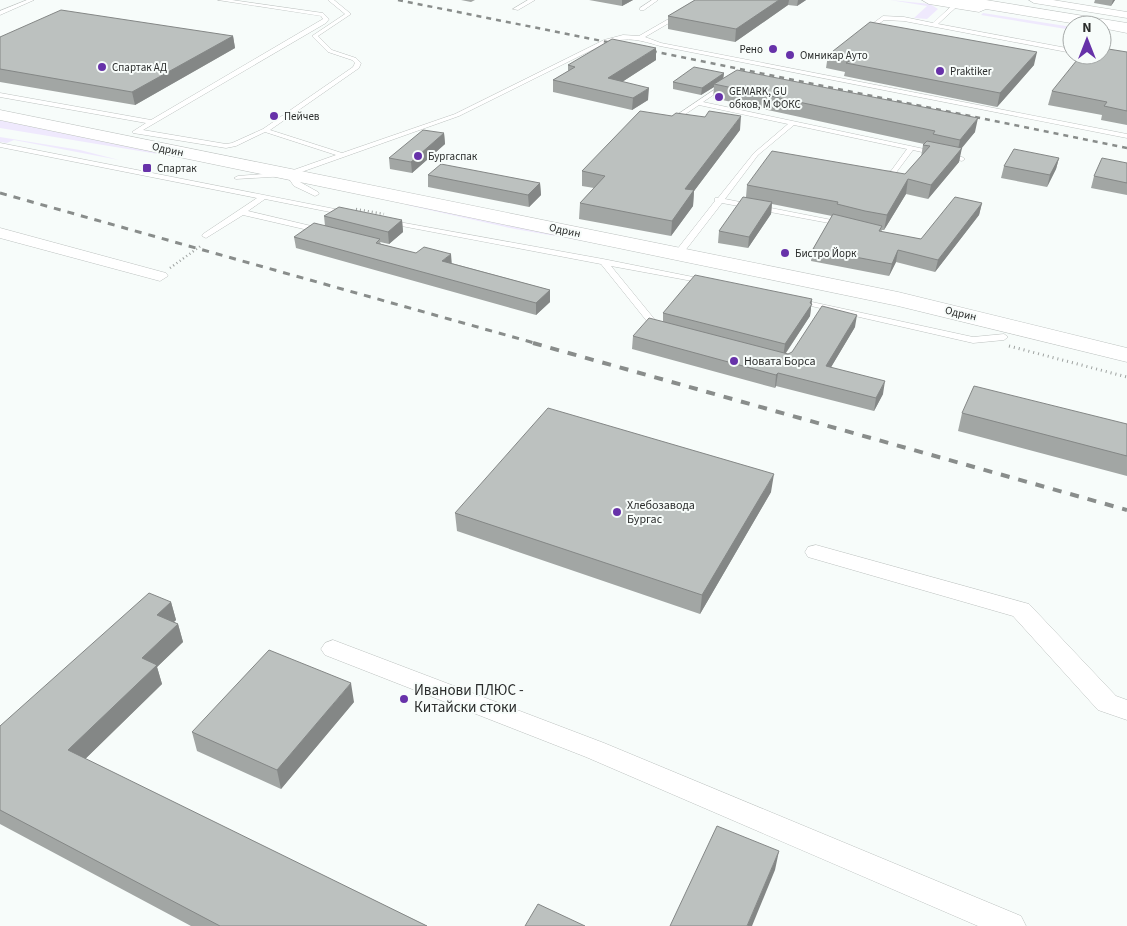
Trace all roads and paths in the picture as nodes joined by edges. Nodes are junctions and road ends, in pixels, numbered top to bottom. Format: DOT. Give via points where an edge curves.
graph roads {
  1 [pos="31,0"];
  2 [pos="221,0"];
  3 [pos="331,0"];
  4 [pos="532,0"];
  5 [pos="655,0"];
  6 [pos="929,0"];
  7 [pos="1034,0"];
  8 [pos="958,2"];
  9 [pos="516,8"];
  10 [pos="642,8"];
  11 [pos="0,13"];
  12 [pos="682,14"];
  13 [pos="1127,15"];
  14 [pos="1062,21"];
  15 [pos="934,24"];
  16 [pos="1127,28"];
  17 [pos="1112,30"];
  18 [pos="1127,32"];
  19 [pos="860,35"];
  20 [pos="642,38"];
  21 [pos="1062,49"];
  22 [pos="730,80"];
  23 [pos="0,95"];
  24 [pos="699,103"];
  25 [pos="0,115"];
  26 [pos="152,122"];
  27 [pos="670,122"];
  28 [pos="792,124"];
  29 [pos="265,130"];
  30 [pos="0,133"];
  31 [pos="128,135"];
  32 [pos="1127,136"];
  33 [pos="0,145"];
  34 [pos="911,148"];
  35 [pos="756,154"];
  36 [pos="342,155"];
  37 [pos="765,156"];
  38 [pos="962,159"];
  39 [pos="876,172"];
  40 [pos="289,174"];
  41 [pos="238,178"];
  42 [pos="319,179"];
  43 [pos="265,196"];
  44 [pos="718,200"];
  45 [pos="242,212"];
  46 [pos="353,214"];
  47 [pos="380,220"];
  48 [pos="854,228"];
  49 [pos="0,233"];
  50 [pos="329,233"];
  51 [pos="206,236"];
  52 [pos="564,244"];
  53 [pos="678,254"];
  54 [pos="603,261"];
  55 [pos="160,276"];
  56 [pos="715,284"];
  57 [pos="787,299"];
  58 [pos="822,307"];
  59 [pos="815,318"];
  60 [pos="664,330"];
  61 [pos="1005,341"];
  62 [pos="1127,356"];
  63 [pos="1127,369"];
  64 [pos="1127,377"];
  65 [pos="816,552"];
  66 [pos="333,649"];
  67 [pos="1127,710"];
  68 [pos="1011,926"];
  1 -- 11 [label="lane"];
  2 -- 26 [label="lane" via="323,15 326,19"];
  3 -- 29 [label="lane" via="348,14 315,36 330,52 354,59 358,63 356,68"];
  4 -- 9 [label="lane"];
  5 -- 10 [label="lane"];
  6 -- 8 [label="main road"];
  7 -- 13 [label="street"];
  8 -- 14 [label="main road"];
  8 -- 15 [label="lane"];
  8 -- 16 [label="main road"];
  12 -- 20 [label="lane"];
  15 -- 19 [label="lane" via="884,18"];
  15 -- 21 [label="lane"];
  17 -- 18 [label="main road"];
  20 -- 32 [label="lane"];
  20 -- 36 [label="lane" via="623,37 606,41 457,115"];
  22 -- 24 [label="lane"];
  23 -- 26 [label="lane"];
  24 -- 27 [label="lane"];
  24 -- 28 [label="lane"];
  25 -- 31 [label="main road, Одрин"];
  26 -- 31 [label="lane"];
  28 -- 34 [label="lane"];
  28 -- 35 [label="lane"];
  29 -- 31 [label="lane" via="230,146"];
  29 -- 36 [label="lane"];
  30 -- 41 [label="main road, Одрин" via="85,146"];
  31 -- 40 [label="main road, Одрин"];
  33 -- 43 [label="lane"];
  34 -- 38 [label="lane"];
  34 -- 39 [label="lane" via="893,173"];
  35 -- 37 [label="lane"];
  35 -- 44 [label="lane"];
  36 -- 42 [label="lane"];
  40 -- 41 [label="lane"];
  40 -- 42 [label="main road, Одрин"];
  41 -- 42 [label="main road, Одрин"];
  42 -- 52 [label="main road, Одрин"];
  42 -- 53 [label="main road, Одрин"];
  43 -- 45 [label="lane"];
  43 -- 46 [label="lane"];
  44 -- 48 [label="lane"];
  44 -- 53 [label="lane"];
  45 -- 50 [label="lane"];
  45 -- 51 [label="lane"];
  47 -- 54 [label="lane"];
  49 -- 55 [label="street"];
  51 -- 55 [label="path" via="208,240"];
  52 -- 53 [label="main road" via="589,245 654,257"];
  52 -- 61 [label="main road, Одрин" via="871,306"];
  53 -- 62 [label="main road, Одрин" via="964,313"];
  54 -- 56 [label="lane"];
  54 -- 60 [label="lane" via="655,328"];
  57 -- 58 [label="lane"];
  58 -- 59 [label="lane"];
  58 -- 61 [label="lane" via="973,340"];
  61 -- 63 [label="main road, Одрин"];
  61 -- 64 [label="path"];
  65 -- 67 [label="street" via="1021,610 1106,703"];
  66 -- 68 [label="street" via="595,750"];
}
